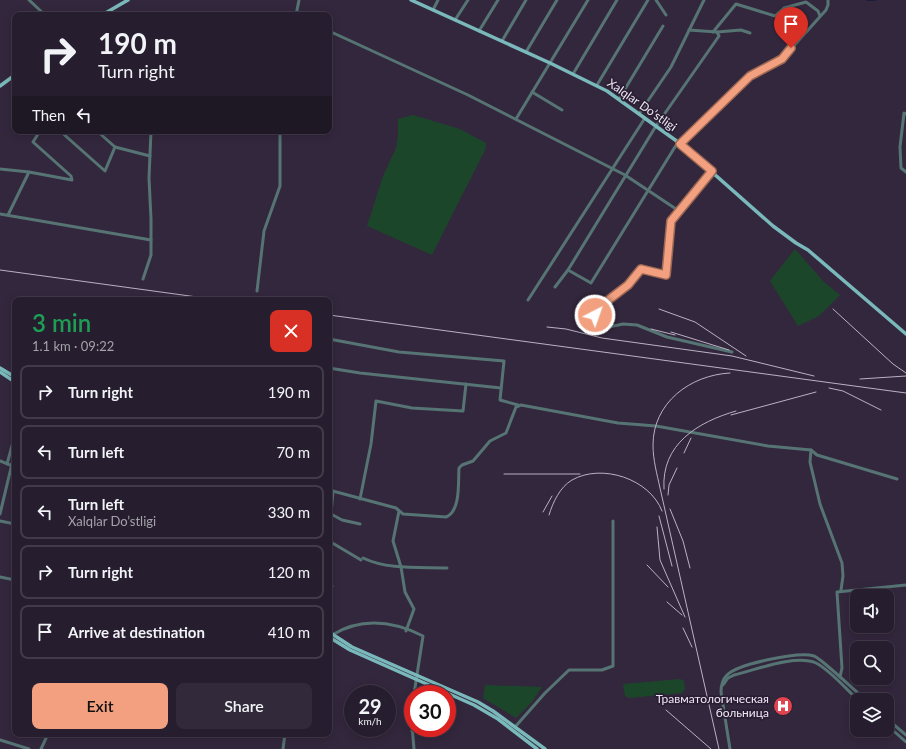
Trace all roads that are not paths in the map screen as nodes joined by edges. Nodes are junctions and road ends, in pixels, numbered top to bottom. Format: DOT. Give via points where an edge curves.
graph roads {
  1 [pos="29,0"];
  2 [pos="128,0"];
  3 [pos="299,0"];
  4 [pos="411,0"];
  5 [pos="438,0"];
  6 [pos="468,0"];
  7 [pos="498,0"];
  8 [pos="526,0"];
  9 [pos="557,0"];
  10 [pos="588,0"];
  11 [pos="617,0"];
  12 [pos="648,0"];
  13 [pos="656,0"];
  14 [pos="704,0"];
  15 [pos="828,0"];
  16 [pos="433,10"];
  17 [pos="42,12"];
  18 [pos="107,12"];
  19 [pos="297,12"];
  20 [pos="666,15"];
  21 [pos="820,16"];
  22 [pos="455,20"];
  23 [pos="663,26"];
  24 [pos="689,30"];
  25 [pos="480,31"];
  26 [pos="332,32"];
  27 [pos="713,32"];
  28 [pos="717,32"];
  29 [pos="750,33"];
  30 [pos="502,41"];
  31 [pos="526,52"];
  32 [pos="550,63"];
  33 [pos="573,74"];
  34 [pos="12,77"];
  35 [pos="597,85"];
  36 [pos="0,86"];
  37 [pos="532,92"];
  38 [pos="619,99"];
  39 [pos="562,110"];
  40 [pos="639,114"];
  41 [pos="906,114"];
  42 [pos="645,118"];
  43 [pos="516,119"];
  44 [pos="656,126"];
  45 [pos="38,134"];
  46 [pos="63,134"];
  47 [pos="101,134"];
  48 [pos="151,134"];
  49 [pos="280,134"];
  50 [pos="679,143"];
  51 [pos="115,147"];
  52 [pos="150,156"];
  53 [pos="613,168"];
  54 [pos="0,169"];
  55 [pos="712,171"];
  56 [pos="29,172"];
  57 [pos="906,172"];
  58 [pos="625,174"];
  59 [pos="647,190"];
  60 [pos="679,211"];
  61 [pos="0,214"];
  62 [pos="8,215"];
  63 [pos="151,240"];
  64 [pos="568,270"];
  65 [pos="143,279"];
  66 [pos="555,287"];
  67 [pos="257,290"];
  68 [pos="528,300"];
  69 [pos="906,334"];
  70 [pos="332,340"];
  71 [pos="732,352"];
  72 [pos="0,368"];
  73 [pos="332,368"];
  74 [pos="0,372"];
  75 [pos="12,376"];
  76 [pos="12,380"];
  77 [pos="466,384"];
  78 [pos="501,388"];
  79 [pos="518,405"];
  80 [pos="12,446"];
  81 [pos="810,450"];
  82 [pos="0,461"];
  83 [pos="7,464"];
  84 [pos="12,466"];
  85 [pos="12,471"];
  86 [pos="897,479"];
  87 [pos="333,492"];
  88 [pos="360,499"];
  89 [pos="332,503"];
  90 [pos="399,511"];
  91 [pos="0,514"];
  92 [pos="332,515"];
  93 [pos="0,520"];
  94 [pos="613,520"];
  95 [pos="12,523"];
  96 [pos="360,524"];
  97 [pos="332,543"];
  98 [pos="401,567"];
  99 [pos="446,568"];
  100 [pos="0,577"];
  101 [pos="12,579"];
  102 [pos="906,585"];
  103 [pos="841,590"];
  104 [pos="406,631"];
  105 [pos="332,634"];
  106 [pos="332,636"];
  107 [pos="415,676"];
  108 [pos="840,677"];
  109 [pos="414,685"];
  110 [pos="721,688"];
  111 [pos="850,693"];
  112 [pos="858,693"];
  113 [pos="894,725"];
  114 [pos="515,727"];
  115 [pos="894,731"];
  116 [pos="906,735"];
  117 [pos="46,737"];
  118 [pos="285,737"];
  119 [pos="413,737"];
  120 [pos="0,740"];
  121 [pos="906,742"];
  122 [pos="29,749"];
  123 [pos="40,749"];
  124 [pos="283,749"];
  125 [pos="414,749"];
  126 [pos="537,749"];
  127 [pos="545,749"];
  128 [pos="730,749"];
  1 -- 17 [label="street"];
  2 -- 18 [label="main road"];
  3 -- 19 [label="street"];
  4 -- 16 [label="main road, Xalqlar Do’stligi"];
  5 -- 16 [label="street"];
  6 -- 22 [label="street"];
  7 -- 25 [label="street"];
  8 -- 30 [label="street"];
  9 -- 31 [label="street"];
  10 -- 32 [label="street"];
  11 -- 33 [label="street"];
  12 -- 35 [label="street"];
  13 -- 20 [label="street"];
  14 -- 24 [label="street"];
  15 -- 21 [label="street" via="828,5"];
  16 -- 22 [label="main road, Xalqlar Do’stligi"];
  21 -- 27 [label="street" via="818,11 806,2 784,8 775,16 736,4"];
  21 -- 50 [label="street" via="782,59 750,76"];
  22 -- 25 [label="main road, Xalqlar Do’stligi"];
  23 -- 38 [label="street"];
  24 -- 27 [label="street"];
  24 -- 40 [label="street" via="671,67"];
  25 -- 30 [label="main road, Xalqlar Do’stligi"];
  26 -- 43 [label="street"];
  27 -- 28 [label="street"];
  28 -- 29 [label="street" via="741,30"];
  28 -- 44 [label="street" via="718,36"];
  30 -- 31 [label="main road, Xalqlar Do’stligi"];
  31 -- 32 [label="main road, Xalqlar Do’stligi"];
  32 -- 33 [label="main road, Xalqlar Do’stligi"];
  32 -- 37 [label="street"];
  33 -- 35 [label="main road, Xalqlar Do’stligi"];
  34 -- 36 [label="main road"];
  35 -- 38 [label="main road, Xalqlar Do’stligi"];
  37 -- 39 [label="street"];
  37 -- 43 [label="street"];
  38 -- 40 [label="main road, Xalqlar Do’stligi"];
  40 -- 42 [label="main road, Xalqlar Do’stligi"];
  41 -- 57 [label="street" via="904,113 900,147 901,168"];
  42 -- 44 [label="main road, Xalqlar Do’stligi"];
  42 -- 53 [label="street"];
  43 -- 53 [label="street"];
  44 -- 50 [label="main road, Xalqlar Do’stligi"];
  44 -- 58 [label="street"];
  45 -- 56 [label="street" via="33,142 71,176 72,180"];
  46 -- 51 [label="street" via="105,171"];
  47 -- 51 [label="street"];
  48 -- 52 [label="street"];
  49 -- 67 [label="street" via="280,186 264,231"];
  50 -- 55 [label="main road, Xalqlar Do’stligi"];
  50 -- 59 [label="street"];
  51 -- 52 [label="street"];
  52 -- 63 [label="street"];
  53 -- 58 [label="street"];
  53 -- 68 [label="street"];
  54 -- 56 [label="street"];
  55 -- 60 [label="street"];
  55 -- 69 [label="main road, Xalqlar Do’stligi" via="774,226 808,250"];
  56 -- 62 [label="street"];
  58 -- 59 [label="street"];
  58 -- 64 [label="street"];
  59 -- 60 [label="street"];
  59 -- 64 [label="street" via="591,283"];
  60 -- 71 [label="street" via="671,221 666,275 641,269 628,285 595,312 596,328 623,324 637,325 667,337"];
  61 -- 62 [label="street"];
  62 -- 63 [label="street"];
  63 -- 65 [label="street" via="151,254"];
  64 -- 66 [label="street"];
  70 -- 78 [label="street" via="399,352 504,361"];
  72 -- 75 [label="main road"];
  73 -- 77 [label="street"];
  74 -- 76 [label="main road"];
  77 -- 78 [label="street"];
  77 -- 88 [label="street" via="463,411 412,408 376,401"];
  78 -- 79 [label="street" via="500,400"];
  79 -- 81 [label="street" via="618,423 656,426 768,446"];
  79 -- 90 [label="street" via="506,433 490,441 473,461 459,468 455,508 451,515 425,516 403,514"];
  80 -- 83 [label="street"];
  81 -- 86 [label="street" via="817,455"];
  81 -- 103 [label="street" via="810,462 820,504 842,563"];
  82 -- 83 [label="street"];
  83 -- 84 [label="street"];
  85 -- 91 [label="street"];
  87 -- 88 [label="street"];
  87 -- 89 [label="street"];
  88 -- 90 [label="street"];
  90 -- 98 [label="street" via="393,540"];
  92 -- 96 [label="street"];
  93 -- 95 [label="street"];
  94 -- 114 [label="street" via="613,666 602,670 569,670 545,692"];
  97 -- 98 [label="street" via="362,559"];
  98 -- 99 [label="street"];
  98 -- 104 [label="street" via="405,592 414,609"];
  100 -- 101 [label="street"];
  102 -- 103 [label="street"];
  103 -- 108 [label="street" via="837,592 842,668"];
  104 -- 105 [label="street" via="391,624 376,622"];
  104 -- 107 [label="street" via="423,638"];
  106 -- 107 [label="main road" via="350,650"];
  107 -- 109 [label="street"];
  107 -- 114 [label="main road" via="478,702"];
  107 -- 126 [label="main road" via="498,719"];
  108 -- 110 [label="street" via="814,656 803,655 742,667 723,680"];
  108 -- 112 [label="street"];
  110 -- 111 [label="street" via="726,680 734,675 805,660 817,664"];
  110 -- 128 [label="street"];
  113 -- 116 [label="street"];
  114 -- 127 [label="main road"];
  115 -- 121 [label="street"];
  117 -- 123 [label="street"];
  118 -- 124 [label="street"];
  119 -- 125 [label="street"];
  120 -- 122 [label="street"];
}
